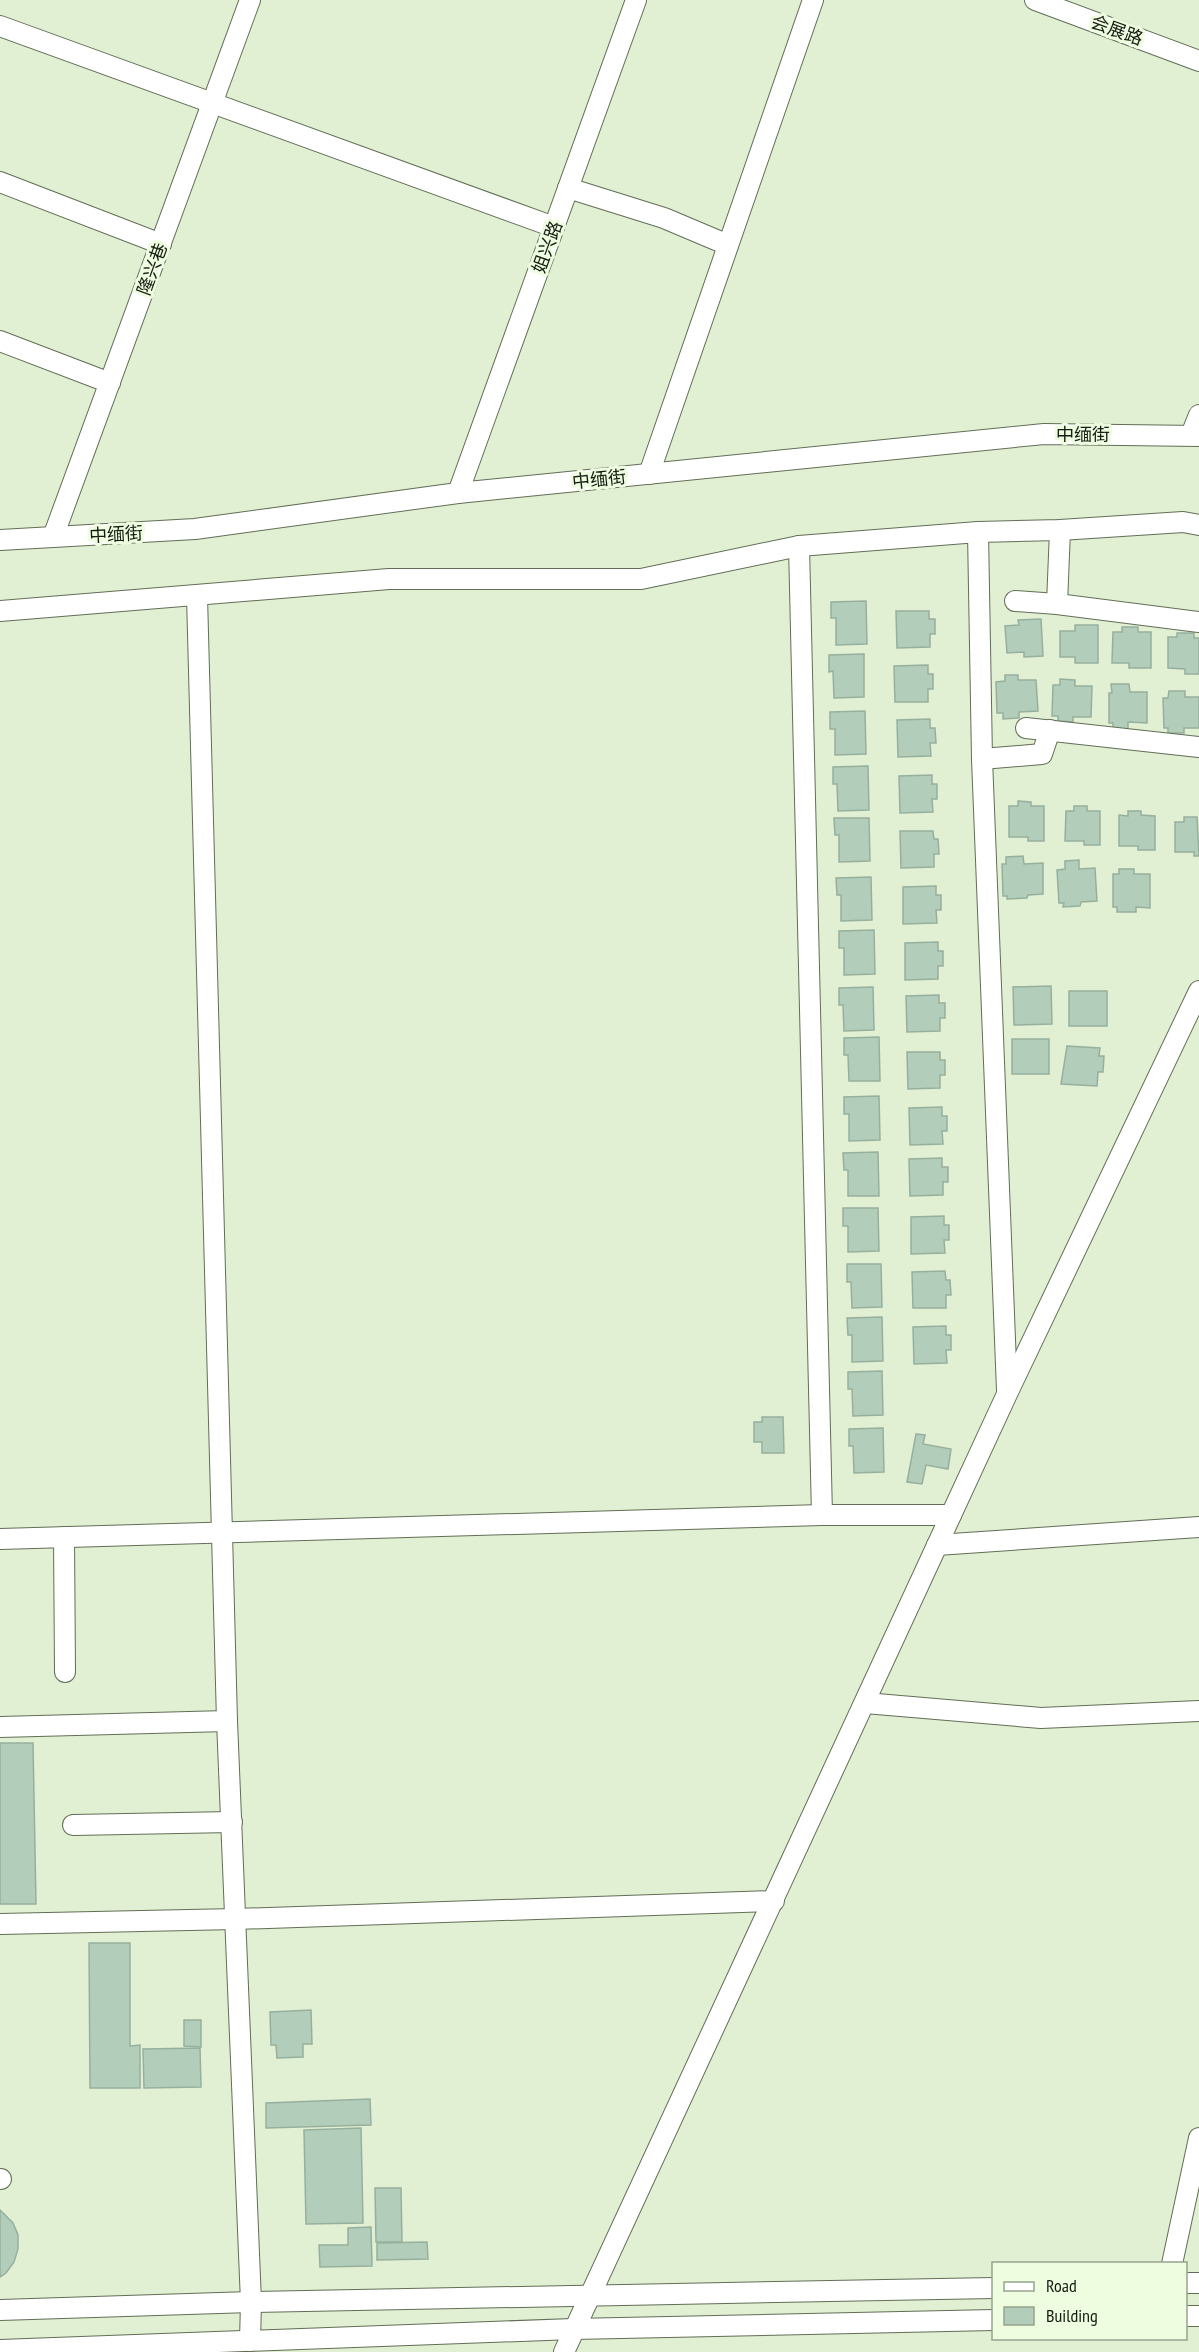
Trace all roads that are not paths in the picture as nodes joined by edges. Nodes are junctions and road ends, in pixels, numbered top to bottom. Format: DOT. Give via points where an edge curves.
graph roads {
  1 [pos="250,0"];
  2 [pos="636,0"];
  3 [pos="813,0"];
  4 [pos="1035,0"];
  5 [pos="0,26"];
  6 [pos="1199,61"];
  7 [pos="212,103"];
  8 [pos="0,182"];
  9 [pos="568,188"];
  10 [pos="554,227"];
  11 [pos="161,244"];
  12 [pos="728,245"];
  13 [pos="0,340"];
  14 [pos="110,383"];
  15 [pos="1199,415"];
  16 [pos="1195,435"];
  17 [pos="649,474"];
  18 [pos="458,493"];
  19 [pos="1199,525"];
  20 [pos="1060,530"];
  21 [pos="978,532"];
  22 [pos="53,537"];
  23 [pos="0,540"];
  24 [pos="799,546"];
  25 [pos="197,597"];
  26 [pos="1015,601"];
  27 [pos="1057,604"];
  28 [pos="0,611"];
  29 [pos="1199,622"];
  30 [pos="1026,728"];
  31 [pos="1050,730"];
  32 [pos="1199,747"];
  33 [pos="982,759"];
  34 [pos="1199,991"];
  35 [pos="1007,1394"];
  36 [pos="822,1515"];
  37 [pos="951,1515"];
  38 [pos="1199,1527"];
  39 [pos="223,1533"];
  40 [pos="63,1537"];
  41 [pos="0,1539"];
  42 [pos="937,1545"];
  43 [pos="65,1672"];
  44 [pos="865,1703"];
  45 [pos="1199,1711"];
  46 [pos="227,1721"];
  47 [pos="0,1727"];
  48 [pos="232,1822"];
  49 [pos="73,1826"];
  50 [pos="774,1901"];
  51 [pos="236,1919"];
  52 [pos="0,1924"];
  53 [pos="1199,2138"];
  54 [pos="1172,2262"];
  55 [pos="992,2288"];
  56 [pos="590,2297"];
  57 [pos="251,2302"];
  58 [pos="0,2310"];
  59 [pos="992,2320"];
  60 [pos="573,2329"];
  61 [pos="250,2341"];
  62 [pos="0,2350"];
  63 [pos="564,2352"];
  1 -- 7 [label="street, 隆兴巷"];
  2 -- 9 [label="street, 姐兴路"];
  3 -- 12 [label="street"];
  4 -- 6 [label="street, 会展路"];
  5 -- 7 [label="street"];
  7 -- 10 [label="street"];
  7 -- 11 [label="street, 隆兴巷"];
  8 -- 11 [label="street"];
  9 -- 10 [label="street, 姐兴路"];
  9 -- 12 [label="street" via="664,218"];
  10 -- 18 [label="street, 姐兴路"];
  11 -- 14 [label="street, 隆兴巷"];
  12 -- 17 [label="street"];
  13 -- 14 [label="street"];
  14 -- 22 [label="street, 隆兴巷"];
  15 -- 16 [label="street"];
  16 -- 17 [label="street, 中缅街" via="1044,434"];
  17 -- 18 [label="street, 中缅街"];
  18 -- 22 [label="street, 中缅街" via="195,530"];
  19 -- 20 [label="street" via="1183,522"];
  20 -- 21 [label="street"];
  20 -- 27 [label="street"];
  21 -- 24 [label="street"];
  21 -- 33 [label="street"];
  22 -- 23 [label="street, 中缅街"];
  24 -- 25 [label="street" via="641,579 389,579"];
  24 -- 36 [label="street"];
  25 -- 28 [label="street"];
  25 -- 39 [label="street"];
  26 -- 27 [label="street"];
  27 -- 29 [label="street"];
  30 -- 31 [label="street"];
  31 -- 32 [label="street"];
  31 -- 33 [label="street" via="1042,754"];
  33 -- 35 [label="street"];
  34 -- 35 [label="street"];
  35 -- 37 [label="street"];
  36 -- 37 [label="street"];
  36 -- 39 [label="street"];
  37 -- 42 [label="street"];
  38 -- 42 [label="street"];
  39 -- 40 [label="street"];
  39 -- 46 [label="street"];
  40 -- 41 [label="street"];
  40 -- 43 [label="street"];
  42 -- 44 [label="street"];
  44 -- 45 [label="street" via="1041,1718"];
  44 -- 50 [label="street"];
  46 -- 47 [label="street"];
  46 -- 48 [label="street"];
  48 -- 49 [label="street"];
  48 -- 51 [label="street"];
  50 -- 51 [label="street"];
  50 -- 56 [label="street"];
  51 -- 52 [label="street"];
  51 -- 57 [label="street"];
  53 -- 54 [label="street"];
  55 -- 56 [label="street"];
  56 -- 57 [label="street"];
  56 -- 60 [label="street"];
  57 -- 58 [label="street"];
  57 -- 61 [label="street"];
  59 -- 60 [label="street"];
  60 -- 61 [label="street"];
  60 -- 63 [label="street"];
  61 -- 62 [label="street"];
}
